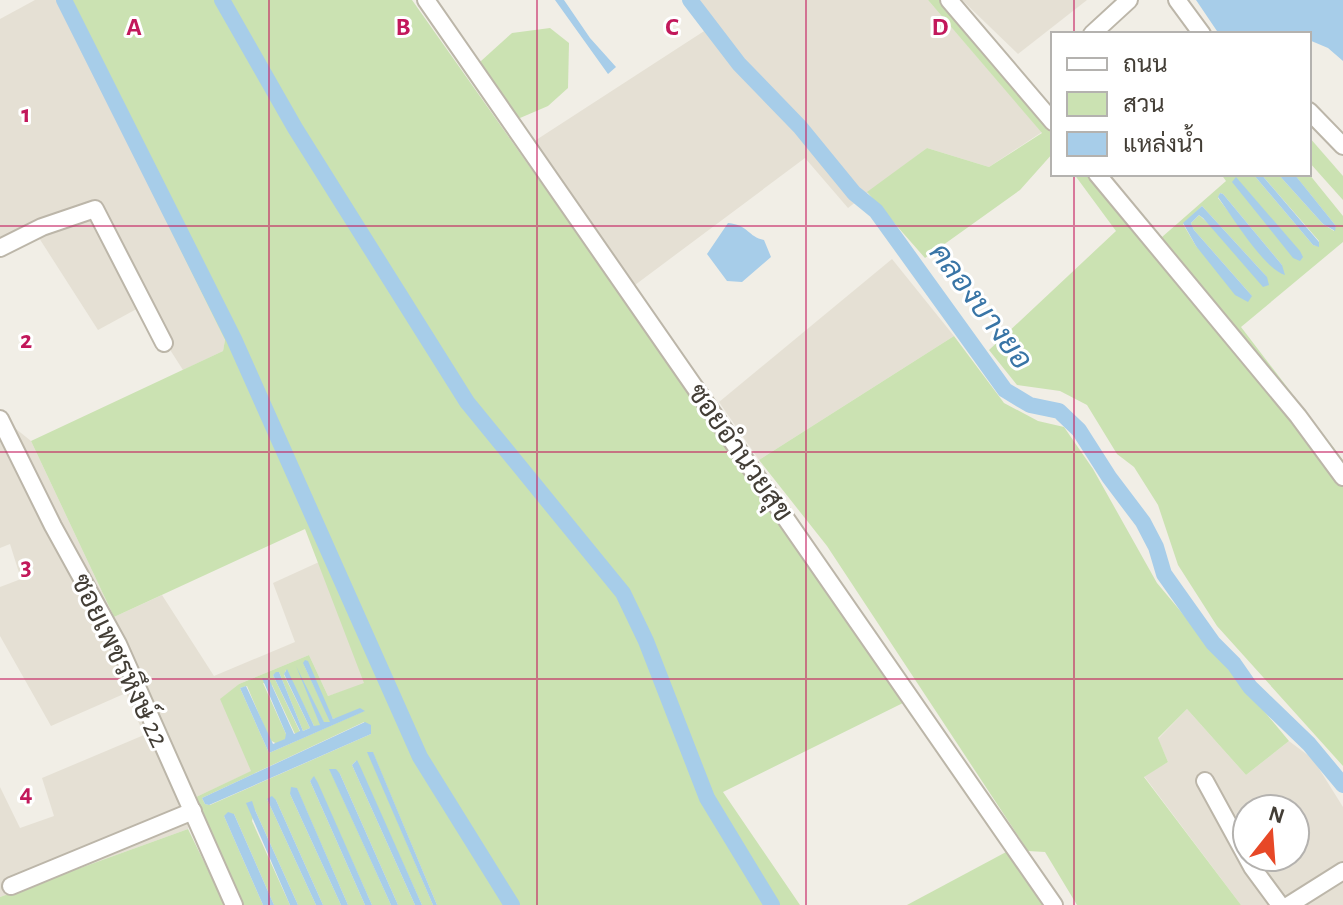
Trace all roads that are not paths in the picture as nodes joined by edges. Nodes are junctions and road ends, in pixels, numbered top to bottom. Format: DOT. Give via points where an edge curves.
graph roads {
  1 [pos="426,0"];
  2 [pos="949,0"];
  3 [pos="1129,0"];
  4 [pos="1177,0"];
  5 [pos="1095,32"];
  6 [pos="1201,32"];
  7 [pos="1311,113"];
  8 [pos="1051,120"];
  9 [pos="1343,146"];
  10 [pos="1099,176"];
  11 [pos="0,248"];
  12 [pos="164,343"];
  13 [pos="0,419"];
  14 [pos="1343,477"];
  15 [pos="1205,781"];
  16 [pos="193,811"];
  17 [pos="1343,871"];
  18 [pos="11,886"];
  19 [pos="234,905"];
  20 [pos="1054,905"];
  21 [pos="1280,905"];
  22 [pos="1289,905"];
  1 -- 20 [label="street, ซอยอำนวยสุข"];
  2 -- 8 [label="street"];
  3 -- 5 [label="street"];
  4 -- 6 [label="street"];
  7 -- 9 [label="street"];
  10 -- 14 [label="street"];
  11 -- 12 [label="street" via="95,209"];
  13 -- 16 [label="street, ซอยเพชรหึงษ์ 22" via="118,644"];
  15 -- 21 [label="street" via="1252,867"];
  16 -- 18 [label="street"];
  16 -- 19 [label="street, ซอยเพชรหึงษ์ 22"];
  17 -- 22 [label="street"];
}
